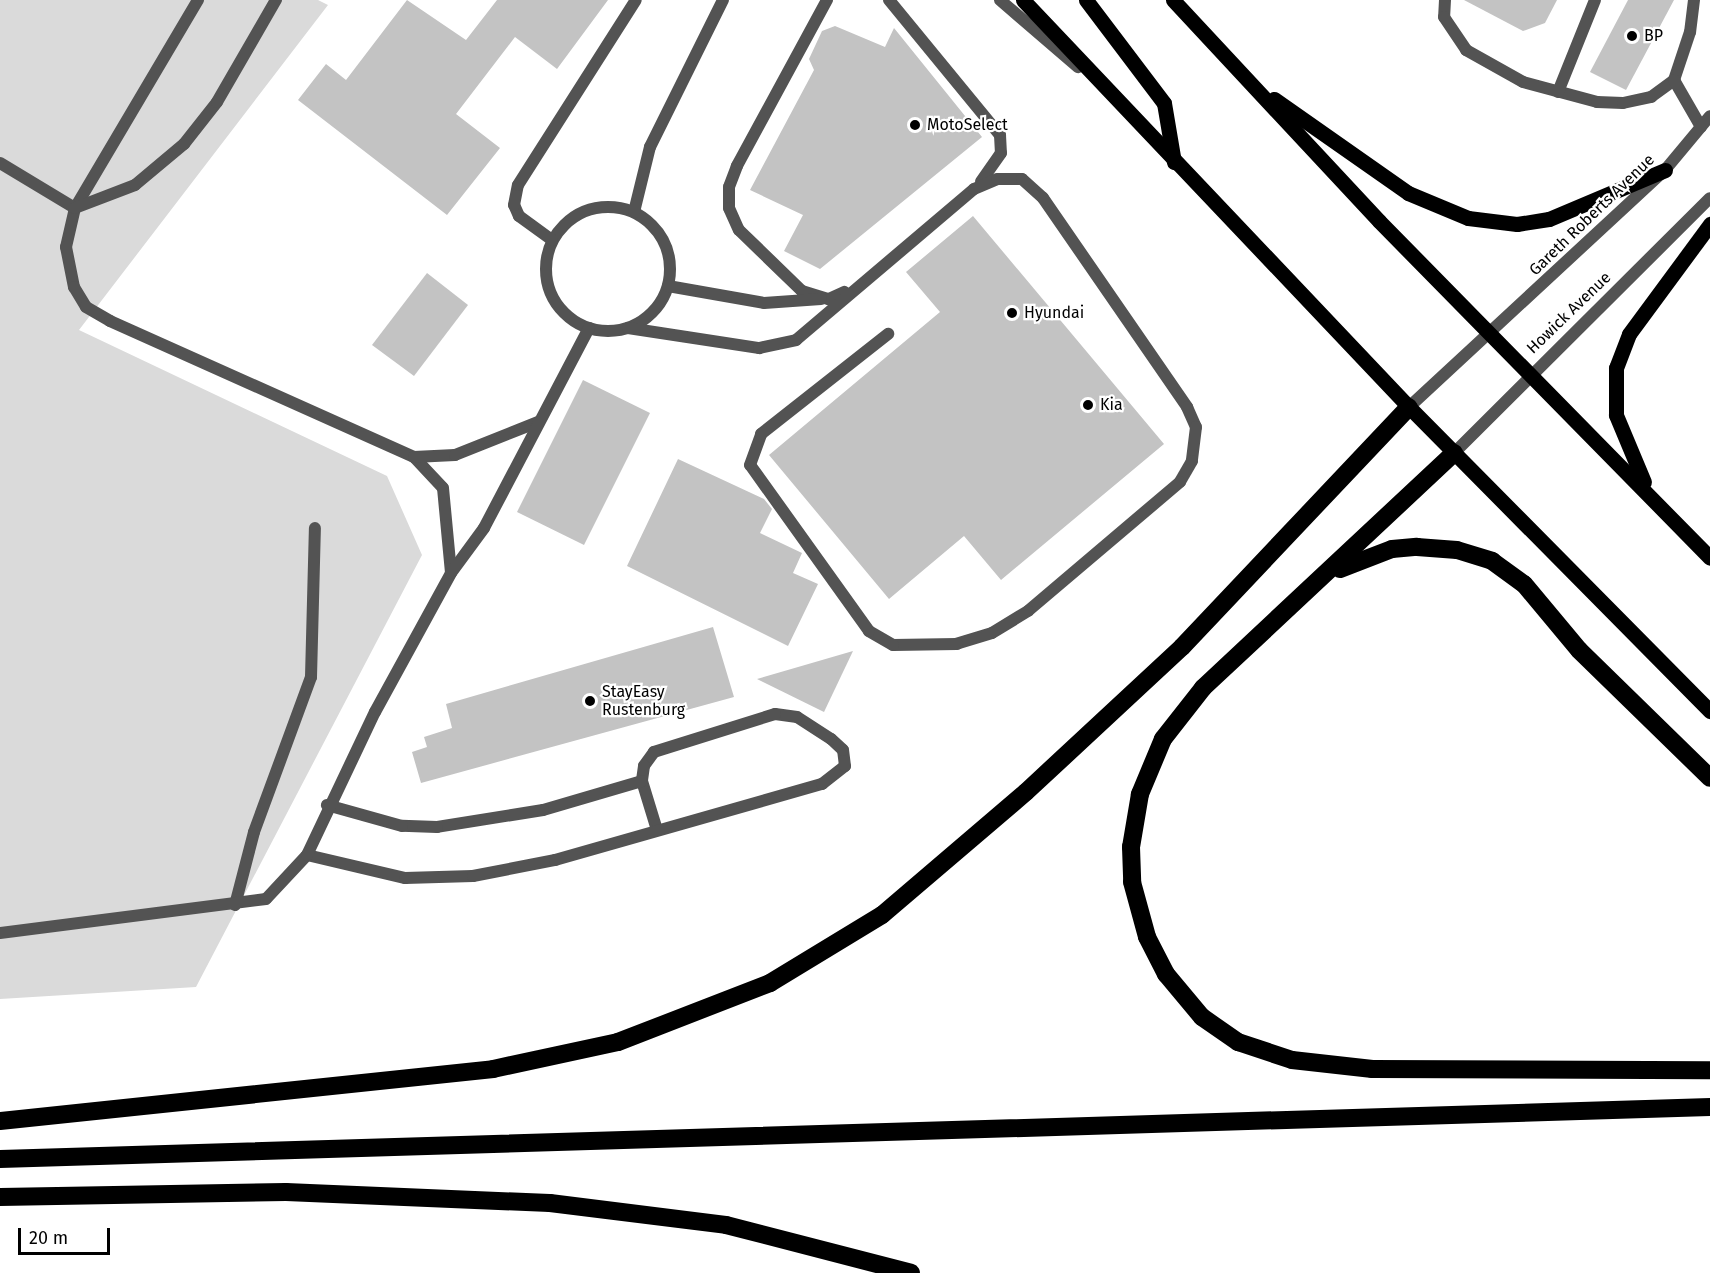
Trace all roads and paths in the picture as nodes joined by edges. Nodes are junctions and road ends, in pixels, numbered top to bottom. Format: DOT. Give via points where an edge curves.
graph roads {
  1 [pos="198,0"];
  2 [pos="276,0"];
  3 [pos="636,0"];
  4 [pos="723,0"];
  5 [pos="827,0"];
  6 [pos="890,0"];
  7 [pos="1000,0"];
  8 [pos="1023,0"];
  9 [pos="1086,0"];
  10 [pos="1173,0"];
  11 [pos="1445,0"];
  12 [pos="1595,0"];
  13 [pos="1694,0"];
  14 [pos="1674,80"];
  15 [pos="1254,86"];
  16 [pos="1104,89"];
  17 [pos="1557,92"];
  18 [pos="1710,116"];
  19 [pos="1701,128"];
  20 [pos="1174,162"];
  21 [pos="0,163"];
  22 [pos="1665,170"];
  23 [pos="974,189"];
  24 [pos="1710,198"];
  25 [pos="75,208"];
  26 [pos="634,212"];
  27 [pos="1710,224"];
  28 [pos="552,240"];
  29 [pos="668,286"];
  30 [pos="857,286"];
  31 [pos="829,299"];
  32 [pos="589,328"];
  33 [pos="628,328"];
  34 [pos="888,334"];
  35 [pos="1491,334"];
  36 [pos="1530,374"];
  37 [pos="1409,407"];
  38 [pos="538,422"];
  39 [pos="1454,453"];
  40 [pos="414,457"];
  41 [pos="1651,497"];
  42 [pos="315,528"];
  43 [pos="1710,558"];
  44 [pos="451,573"];
  45 [pos="1329,573"];
  46 [pos="1710,711"];
  47 [pos="1710,778"];
  48 [pos="642,781"];
  49 [pos="327,805"];
  50 [pos="657,830"];
  51 [pos="307,855"];
  52 [pos="236,905"];
  53 [pos="0,933"];
  54 [pos="1710,1070"];
  55 [pos="1710,1107"];
  56 [pos="0,1121"];
  57 [pos="0,1159"];
  58 [pos="0,1197"];
  59 [pos="911,1273"];
  1 -- 25 [label="street"];
  2 -- 25 [label="street" via="217,102 184,144 135,185"];
  3 -- 28 [label="street" via="518,185 514,205 519,216"];
  4 -- 26 [label="street" via="650,147"];
  5 -- 31 [label="street" via="737,166 729,187 729,208 739,230 802,291"];
  6 -- 23 [label="street" via="1000,135 1001,153 992,172"];
  7 -- 16 [label="street"];
  8 -- 16 [label="main road"];
  9 -- 20 [label="main road" via="1164,103"];
  10 -- 15 [label="main road"];
  11 -- 17 [label="street" via="1444,17 1466,50 1523,82"];
  12 -- 17 [label="street"];
  13 -- 14 [label="street" via="1690,32"];
  14 -- 17 [label="street" via="1651,97 1623,103"];
  14 -- 19 [label="street"];
  15 -- 22 [label="main road" via="1408,193 1468,218 1517,224 1549,219"];
  15 -- 35 [label="main road"];
  16 -- 20 [label="main road"];
  18 -- 19 [label="street, Gareth Roberts Avenue"];
  19 -- 22 [label="street, Gareth Roberts Avenue"];
  20 -- 37 [label="main road"];
  21 -- 25 [label="street"];
  22 -- 35 [label="street, Gareth Roberts Avenue"];
  23 -- 30 [label="street"];
  23 -- 34 [label="street" via="997,178 1022,179 1043,198 1187,406 1196,427 1197,444 1180,482 1028,610 992,633 957,644 893,645 869,632 750,465 761,434"];
  24 -- 36 [label="street, Howick Avenue"];
  25 -- 40 [label="street" via="66,247 74,287 86,308"];
  26 -- 28 [label="street" via="616,207 579,213"];
  26 -- 29 [label="street" via="658,230 665,243"];
  27 -- 41 [label="main road" via="1629,334 1616,368 1616,416"];
  28 -- 32 [label="street" via="546,261 547,282 555,302 569,319"];
  29 -- 31 [label="street" via="764,303"];
  29 -- 33 [label="street" via="653,311"];
  30 -- 31 [label="street"];
  30 -- 33 [label="street" via="796,340 778,345 759,348"];
  32 -- 33 [label="street"];
  32 -- 38 [label="street"];
  35 -- 36 [label="main road"];
  35 -- 37 [label="street"];
  36 -- 39 [label="street, Howick Avenue"];
  36 -- 41 [label="main road"];
  37 -- 39 [label="main road"];
  37 -- 56 [label="highway" via="1182,647 1026,792 882,915 770,983 650,1032 504,1067"];
  38 -- 40 [label="street" via="455,455"];
  38 -- 44 [label="street" via="484,528"];
  39 -- 45 [label="highway"];
  39 -- 46 [label="main road"];
  40 -- 44 [label="street" via="443,488 450,521"];
  41 -- 43 [label="main road"];
  42 -- 52 [label="street" via="311,677 254,832"];
  44 -- 49 [label="street"];
  45 -- 47 [label="highway" via="1383,552 1417,547 1457,550 1492,561 1524,584 1579,650"];
  45 -- 54 [label="highway" via="1203,688 1173,724 1149,765 1133,827 1132,882 1147,938 1174,986 1203,1017 1238,1042 1311,1063 1543,1072"];
  48 -- 49 [label="street" via="543,810 437,827 402,826"];
  48 -- 50 [label="street"];
  48 -- 50 [label="street" via="644,766 654,752 775,714 797,717 843,750 845,766 822,784"];
  49 -- 51 [label="street"];
  50 -- 51 [label="street" via="555,860 473,876 405,878"];
  51 -- 52 [label="street" via="266,899"];
  52 -- 53 [label="street"];
  55 -- 57 [label="highway"];
  58 -- 59 [label="highway" via="286,1192 550,1203 726,1226"];
}
